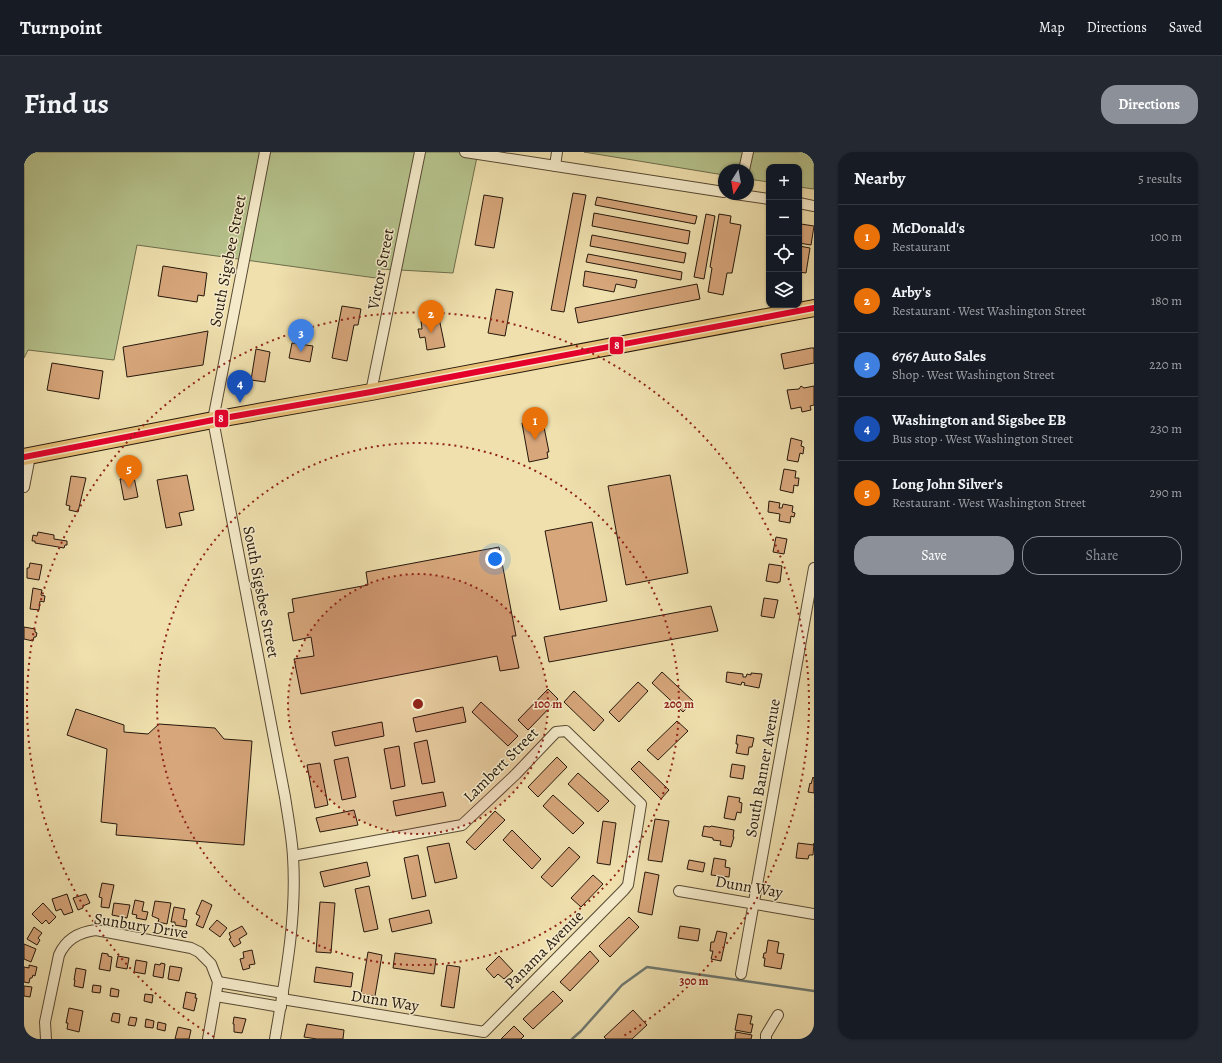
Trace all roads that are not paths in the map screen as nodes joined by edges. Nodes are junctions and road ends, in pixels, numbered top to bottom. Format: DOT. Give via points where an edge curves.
graph roads {
  1 [pos="265,152"];
  2 [pos="420,152"];
  3 [pos="465,152"];
  4 [pos="557,152"];
  5 [pos="748,152"];
  6 [pos="745,164"];
  7 [pos="555,166"];
  8 [pos="718,191"];
  9 [pos="754,197"];
  10 [pos="766,199"];
  11 [pos="802,204"];
  12 [pos="814,206"];
  13 [pos="814,308"];
  14 [pos="371,392"];
  15 [pos="213,420"];
  16 [pos="27,456"];
  17 [pos="24,487"];
  18 [pos="814,568"];
  19 [pos="293,856"];
  20 [pos="624,890"];
  21 [pos="679,891"];
  22 [pos="753,903"];
  23 [pos="814,914"];
  24 [pos="741,974"];
  25 [pos="218,982"];
  26 [pos="216,996"];
  27 [pos="282,1000"];
  28 [pos="778,1015"];
  29 [pos="484,1032"];
  30 [pos="46,1039"];
  31 [pos="208,1039"];
  32 [pos="275,1039"];
  33 [pos="766,1039"];
  1 -- 15 [label="street, South Sigsbee Street"];
  2 -- 14 [label="street, Victor Street"];
  3 -- 7 [label="street"];
  4 -- 7 [label="street"];
  5 -- 6 [label="street"];
  7 -- 8 [label="street"];
  9 -- 10 [label="street"];
  11 -- 12 [label="street"];
  13 -- 14 [label="main road"];
  14 -- 15 [label="main road"];
  15 -- 16 [label="main road"];
  15 -- 19 [label="street, South Sigsbee Street"];
  16 -- 17 [label="street"];
  18 -- 22 [label="street, South Banner Avenue"];
  19 -- 20 [label="street, Lambert Street" via="462,825 556,732 566,731 641,804 628,885"];
  19 -- 27 [label="street, South Sigsbee Street" via="292,930"];
  20 -- 29 [label="street, Panama Avenue"];
  21 -- 22 [label="street, Dunn Way"];
  22 -- 23 [label="street, Dunn Way"];
  22 -- 24 [label="street, South Banner Avenue"];
  25 -- 26 [label="street"];
  25 -- 27 [label="street"];
  25 -- 30 [label="street, Sunbury Drive" via="206,958 191,948 96,930 84,932 70,940 62,948 57,959 45,1022"];
  26 -- 27 [label="street"];
  26 -- 31 [label="street"];
  27 -- 29 [label="street, Dunn Way"];
  27 -- 32 [label="street, South Sigsbee Street"];
  28 -- 33 [label="street"];
}
